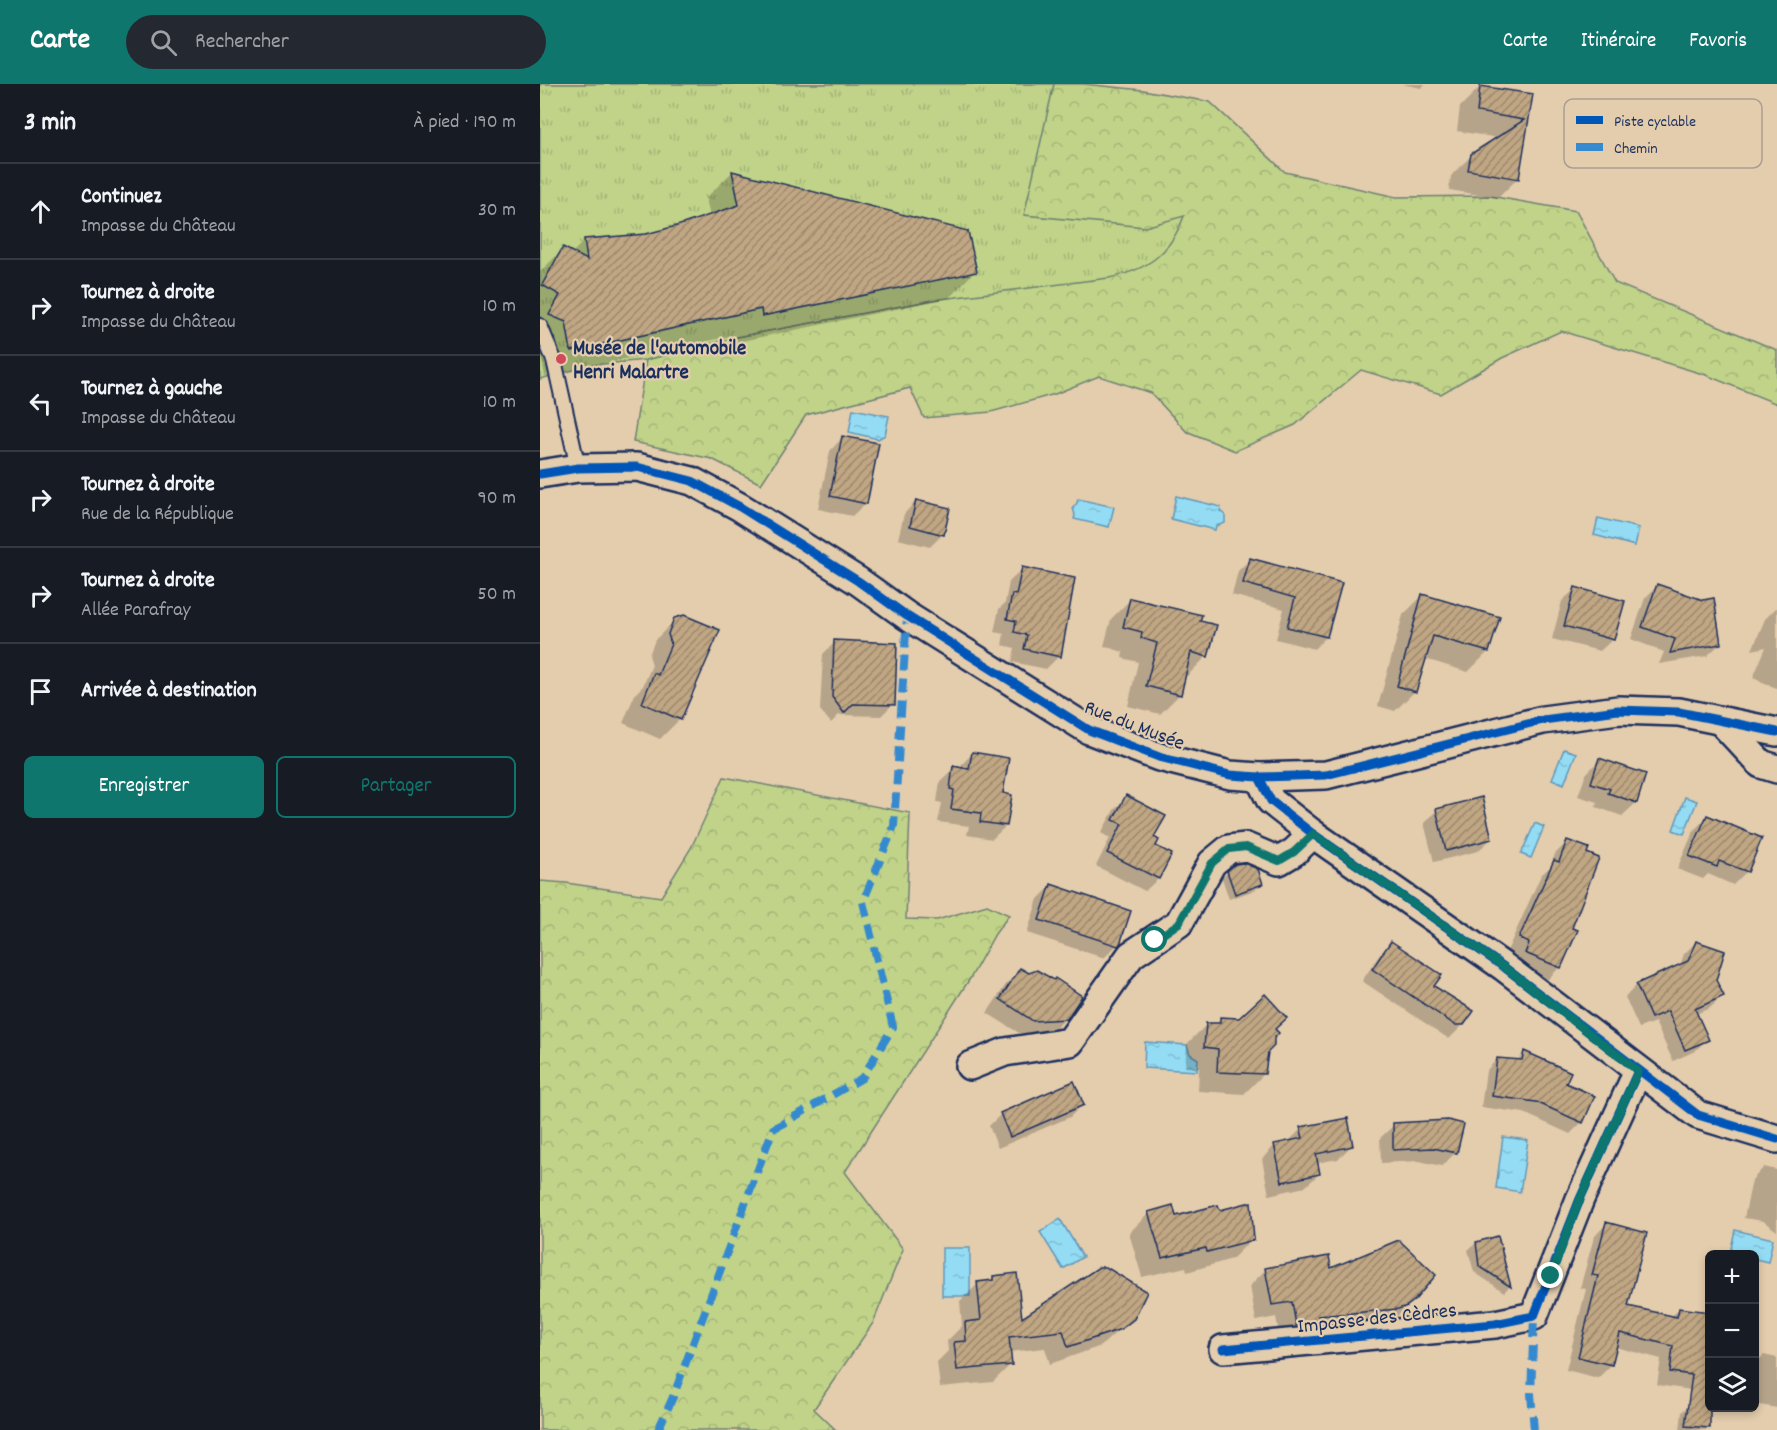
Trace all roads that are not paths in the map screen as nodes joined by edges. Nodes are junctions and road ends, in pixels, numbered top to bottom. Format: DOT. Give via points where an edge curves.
graph roads {
  1 [pos="540,326"];
  2 [pos="578,468"];
  3 [pos="540,474"];
  4 [pos="1721,721"];
  5 [pos="1777,732"];
  6 [pos="1777,769"];
  7 [pos="1259,777"];
  8 [pos="1313,834"];
  9 [pos="970,1066"];
  10 [pos="1638,1071"];
  11 [pos="1777,1139"];
  12 [pos="1223,1349"];
  1 -- 2 [label="lane" via="554,360"];
  2 -- 3 [label="street, Rue du Musée"];
  2 -- 7 [label="street, Rue du Musée" via="637,468 692,481 849,575 1089,730 1159,757 1230,775"];
  4 -- 5 [label="street, Rue du Musée"];
  4 -- 6 [label="street" via="1761,764"];
  4 -- 7 [label="street, Rue du Musée" via="1679,712 1618,710 1543,720 1326,775"];
  7 -- 8 [label="street" via="1271,801"];
  8 -- 9 [label="street" via="1279,861 1246,847 1229,849 1212,863 1179,923 1131,955 1070,1042 1005,1052"];
  8 -- 10 [label="street" via="1504,967"];
  10 -- 11 [label="street" via="1698,1115"];
  10 -- 12 [label="street, Impasse des Cèdres" via="1580,1199 1534,1316 1495,1324"];
}
